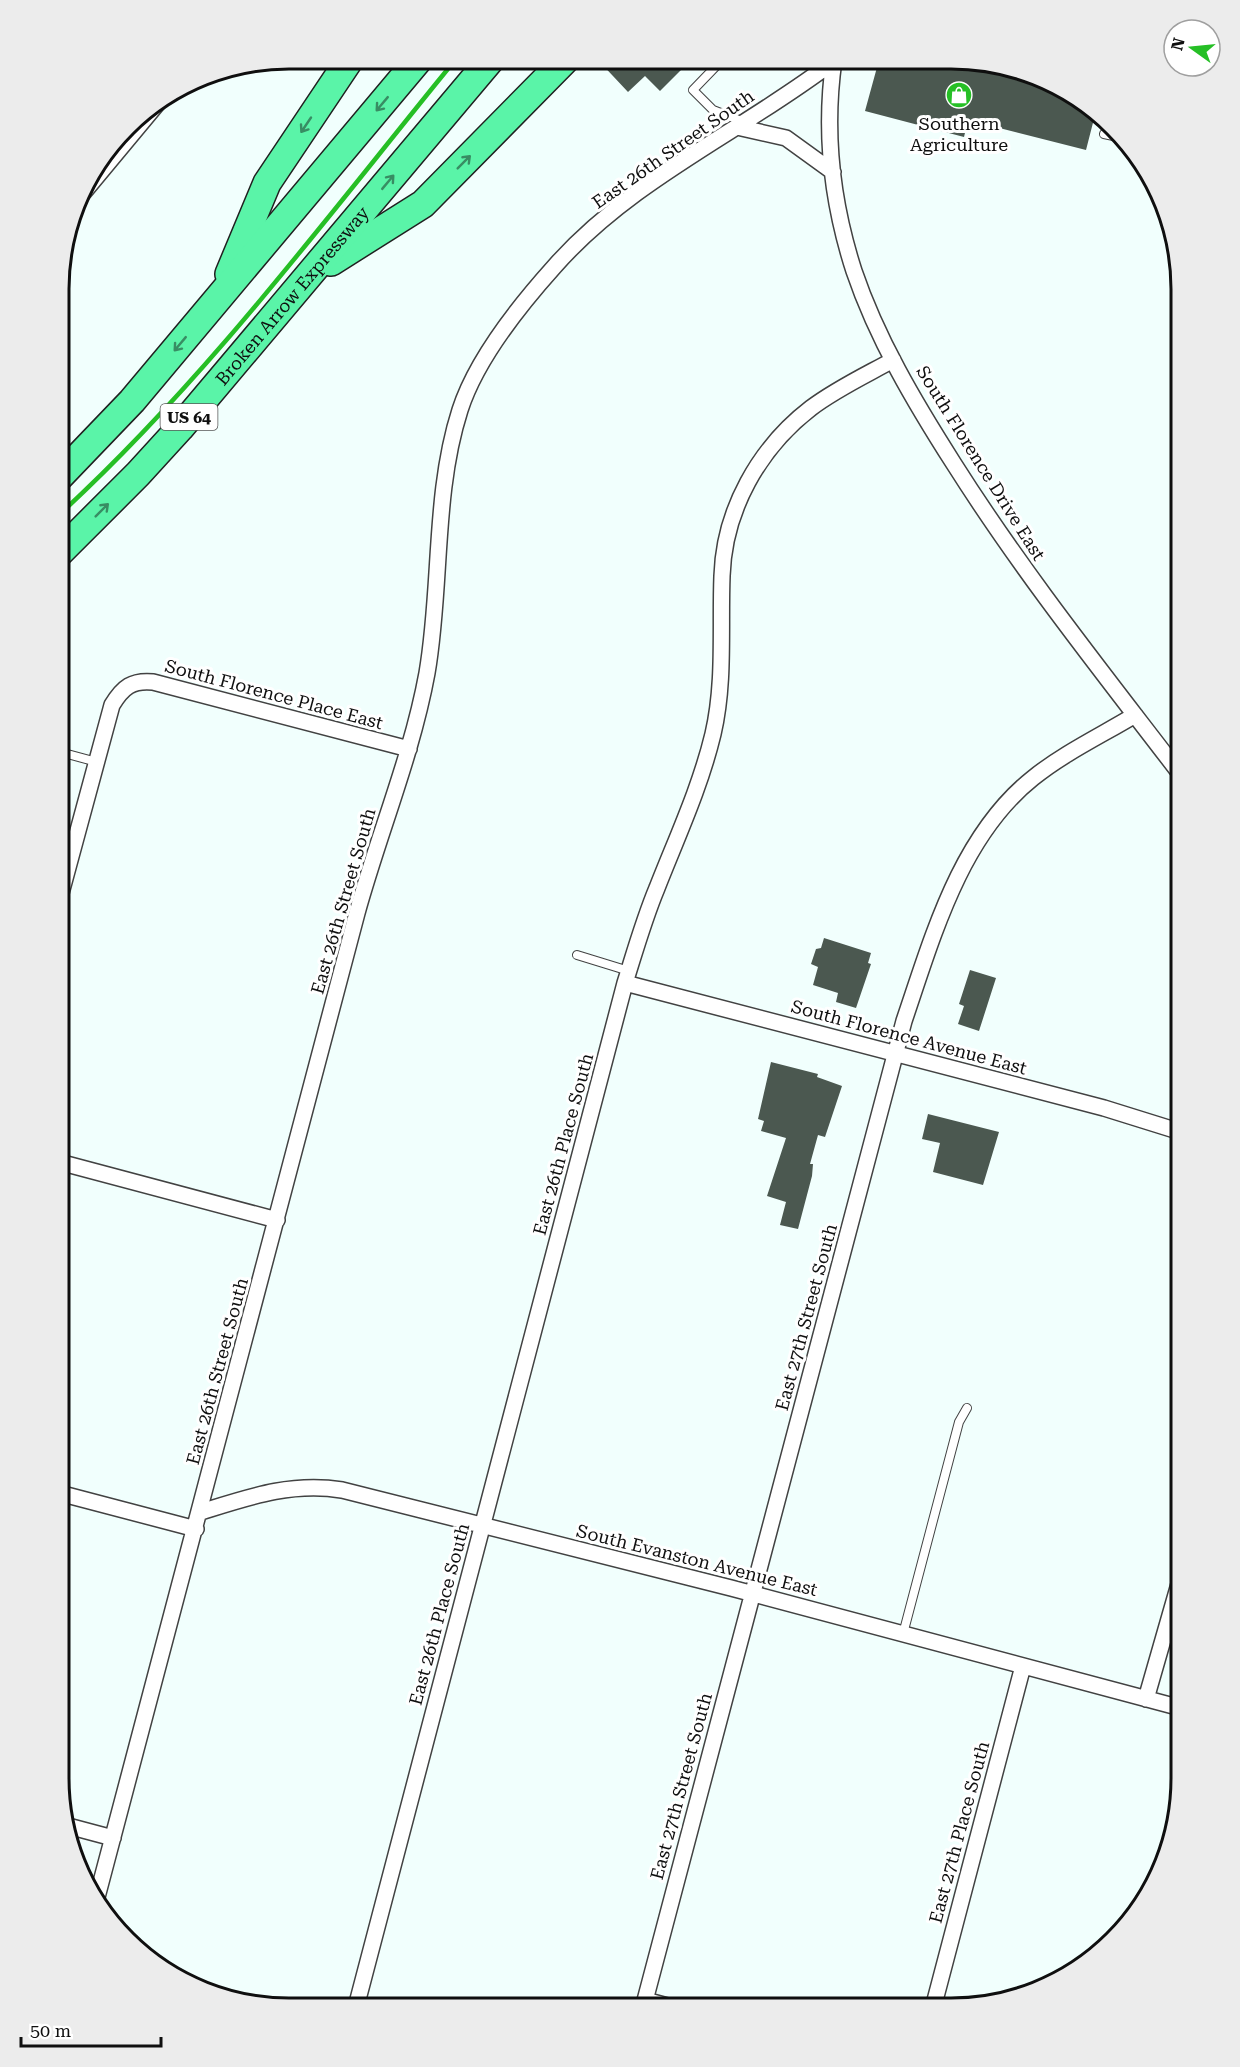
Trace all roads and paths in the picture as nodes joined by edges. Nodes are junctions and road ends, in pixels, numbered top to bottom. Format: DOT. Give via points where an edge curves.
graph roads {
  1 [pos="343,69"];
  2 [pos="411,69"];
  3 [pos="483,69"];
  4 [pos="556,69"];
  5 [pos="713,69"];
  6 [pos="823,69"];
  7 [pos="833,69"];
  8 [pos="741,124"];
  9 [pos="833,172"];
  10 [pos="310,275"];
  11 [pos="218,300"];
  12 [pos="893,360"];
  13 [pos="69,467"];
  14 [pos="69,543"];
  15 [pos="1135,715"];
  16 [pos="409,749"];
  17 [pos="69,754"];
  18 [pos="97,762"];
  19 [pos="1171,762"];
  20 [pos="69,864"];
  21 [pos="577,956"];
  22 [pos="627,977"];
  23 [pos="895,1054"];
  24 [pos="1171,1129"];
  25 [pos="69,1165"];
  26 [pos="277,1220"];
  27 [pos="967,1408"];
  28 [pos="69,1496"];
  29 [pos="201,1512"];
  30 [pos="482,1526"];
  31 [pos="196,1529"];
  32 [pos="753,1594"];
  33 [pos="1171,1612"];
  34 [pos="903,1634"];
  35 [pos="1023,1666"];
  36 [pos="1146,1699"];
  37 [pos="1171,1705"];
  38 [pos="75,1828"];
  39 [pos="113,1838"];
  40 [pos="99,1889"];
  41 [pos="358,1998"];
  42 [pos="646,1998"];
  43 [pos="936,1998"];
  1 -- 11 [label="highway, one-way" via="267,183"];
  2 -- 11 [label="highway, US 64, one-way"];
  10 -- 3 [label="highway, Broken Arrow Expressway / US 64, one-way"];
  10 -- 4 [label="highway, one-way" via="423,204"];
  5 -- 8 [label="lane" via="693,90 713,110"];
  6 -- 8 [label="street, East 26th Street South"];
  7 -- 9 [label="street, South Florence Drive East" via="829,105"];
  8 -- 9 [label="street" via="786,138"];
  8 -- 16 [label="street, East 26th Street South" via="643,189 585,236 554,266 479,368 461,407 449,458 433,634"];
  9 -- 12 [label="street, South Florence Drive East" via="854,269"];
  14 -- 10 [label="highway, Broken Arrow Expressway / US 64, one-way" via="145,466"];
  11 -- 13 [label="highway, US 64, one-way" via="132,401"];
  12 -- 15 [label="street, South Florence Drive East" via="987,516 1055,613"];
  12 -- 22 [label="street, East 26th Place South" via="811,407 784,432 751,476 740,498 725,545 722,572 721,663 714,732"];
  15 -- 19 [label="street, South Florence Drive East"];
  15 -- 23 [label="street, East 27th Street South" via="1034,777 1005,804 982,835 958,878 930,945"];
  16 -- 18 [label="street, South Florence Place East" via="140,681 129,684 112,705"];
  16 -- 26 [label="street, East 26th Street South" via="363,891"];
  17 -- 18 [label="lane"];
  18 -- 20 [label="street"];
  21 -- 22 [label="lane"];
  22 -- 23 [label="street, South Florence Avenue East"];
  22 -- 30 [label="street, East 26th Place South"];
  23 -- 24 [label="street, South Florence Avenue East"];
  23 -- 32 [label="street, East 27th Street South"];
  25 -- 26 [label="street"];
  26 -- 29 [label="street, East 26th Street South"];
  27 -- 34 [label="lane" via="959,1422"];
  28 -- 31 [label="street"];
  29 -- 30 [label="street, South Evanston Avenue East" via="257,1494 317,1486"];
  29 -- 31 [label="street, East 26th Street South"];
  30 -- 32 [label="street, South Evanston Avenue East"];
  30 -- 41 [label="street, East 26th Place South"];
  31 -- 39 [label="street, East 26th Street South"];
  32 -- 34 [label="street, South Evanston Avenue East"];
  32 -- 42 [label="street, East 27th Street South"];
  33 -- 36 [label="street"];
  34 -- 35 [label="street, South Evanston Avenue East"];
  35 -- 36 [label="street, South Evanston Avenue East"];
  35 -- 43 [label="street, East 27th Place South"];
  36 -- 37 [label="street, South Evanston Avenue East"];
  38 -- 39 [label="street"];
  39 -- 40 [label="street, East 26th Street South"];
}
